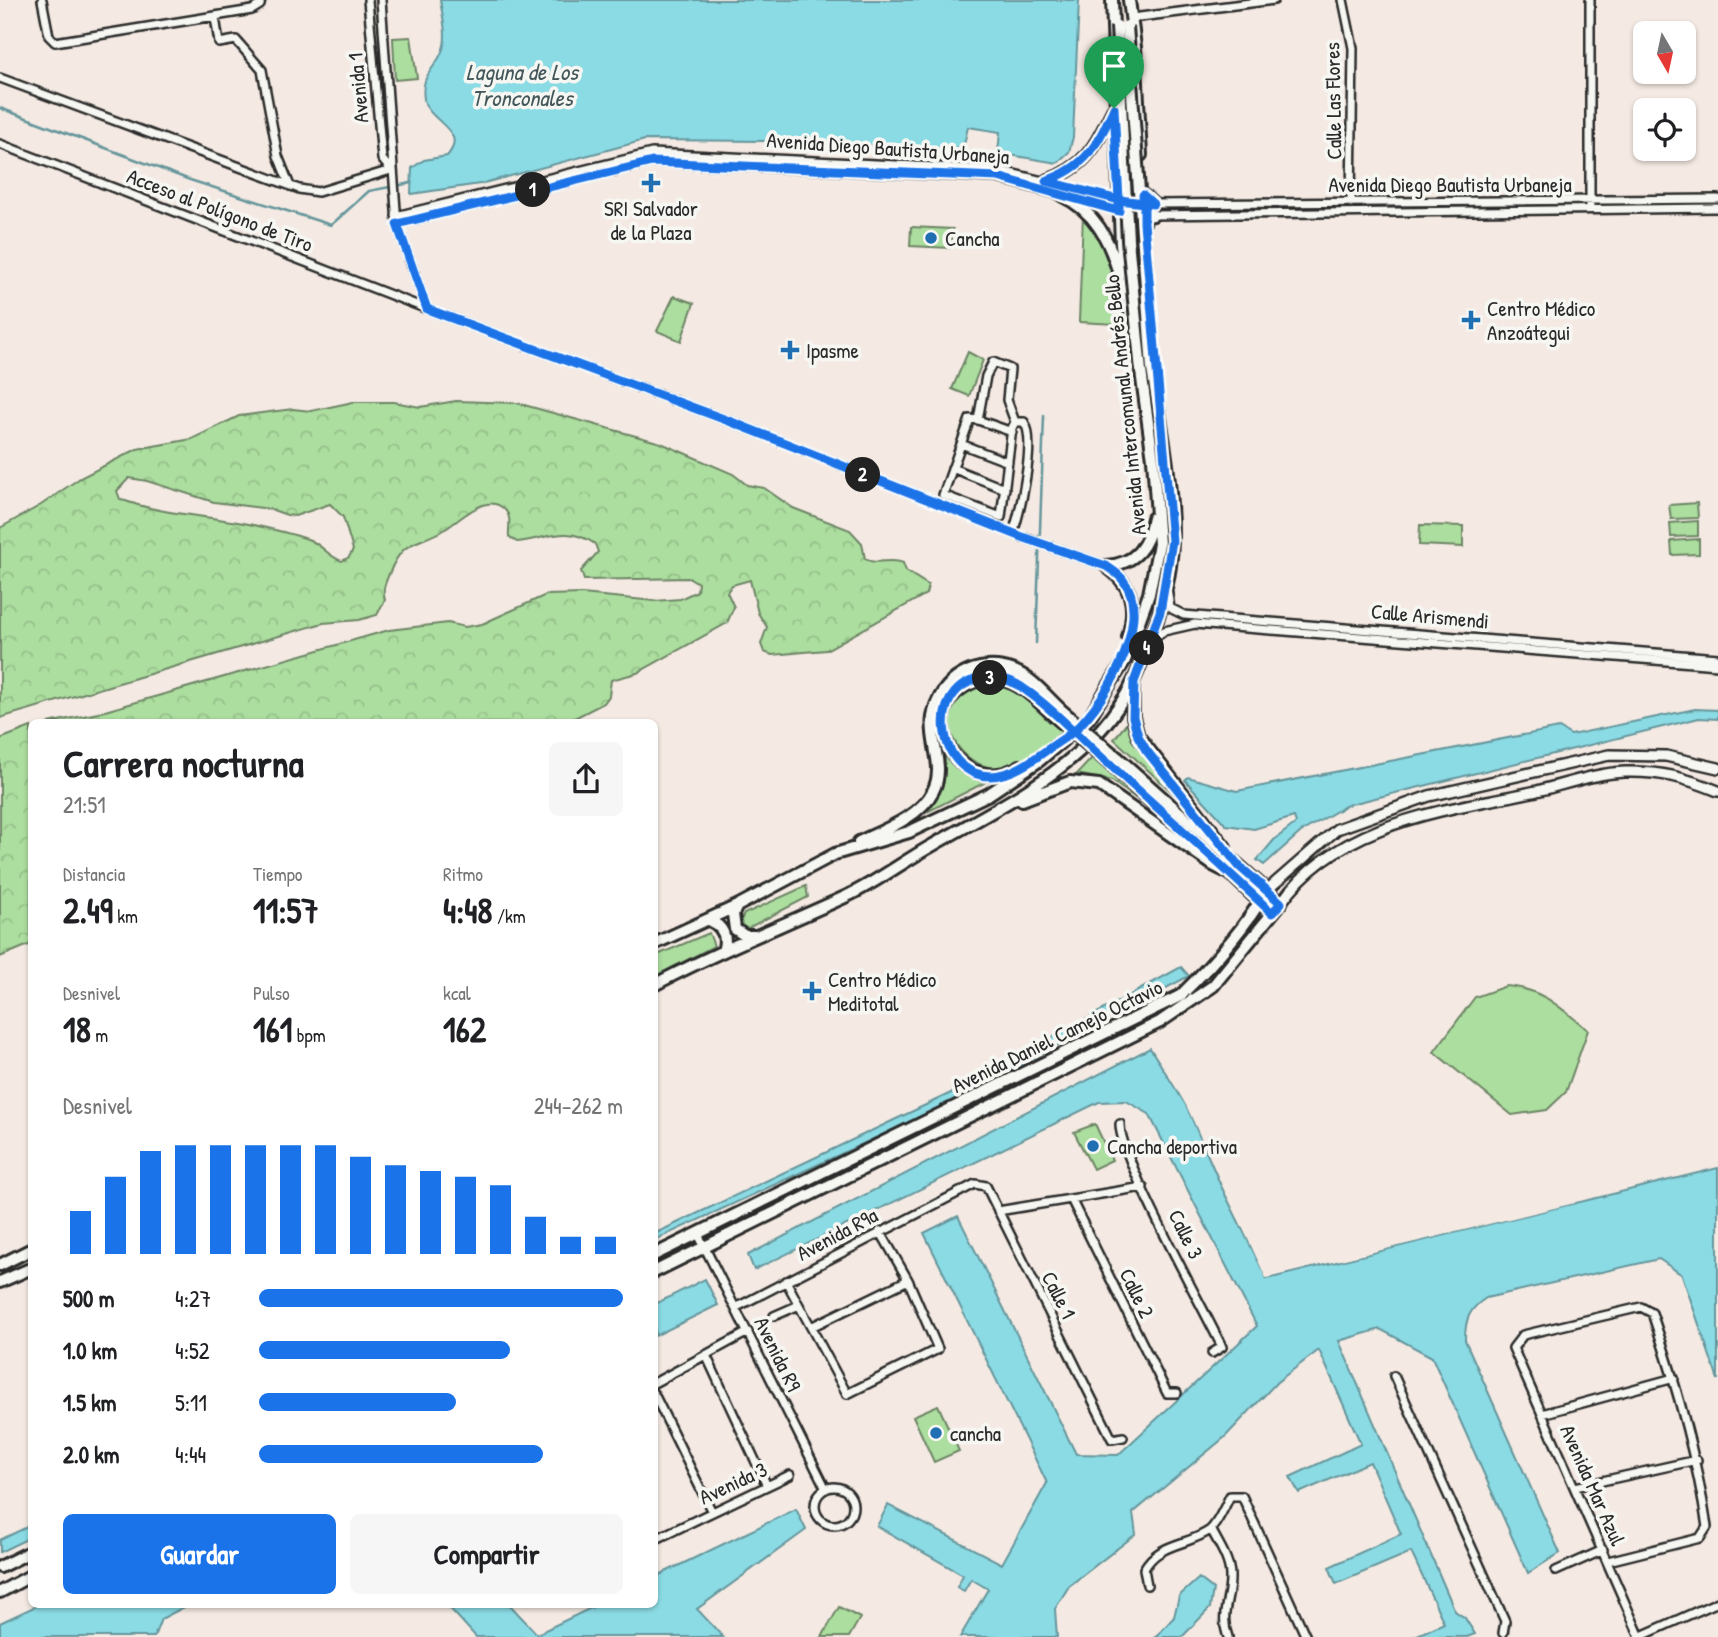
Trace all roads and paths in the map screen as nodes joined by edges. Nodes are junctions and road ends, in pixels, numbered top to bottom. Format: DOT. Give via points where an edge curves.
graph roads {
  1 [pos="43,0"];
  2 [pos="261,0"];
  3 [pos="368,0"];
  4 [pos="381,0"];
  5 [pos="1112,0"];
  6 [pos="1128,0"];
  7 [pos="1275,0"];
  8 [pos="1343,0"];
  9 [pos="1590,0"];
  10 [pos="215,17"];
  11 [pos="1125,23"];
  12 [pos="0,78"];
  13 [pos="1114,108"];
  14 [pos="0,144"];
  15 [pos="391,172"];
  16 [pos="1046,181"];
  17 [pos="290,186"];
  18 [pos="1061,195"];
  19 [pos="1718,200"];
  20 [pos="1588,201"];
  21 [pos="1351,203"];
  22 [pos="1119,205"];
  23 [pos="1718,208"];
  24 [pos="1147,209"];
  25 [pos="1592,209"];
  26 [pos="396,214"];
  27 [pos="1126,300"];
  28 [pos="427,309"];
  29 [pos="1147,370"];
  30 [pos="978,420"];
  31 [pos="1015,422"];
  32 [pos="1012,432"];
  33 [pos="1149,437"];
  34 [pos="1162,437"];
  35 [pos="961,444"];
  36 [pos="1008,462"];
  37 [pos="952,468"];
  38 [pos="1005,489"];
  39 [pos="1156,506"];
  40 [pos="1013,533"];
  41 [pos="1106,566"];
  42 [pos="1167,580"];
  43 [pos="1150,641"];
  44 [pos="1718,657"];
  45 [pos="1718,664"];
  46 [pos="1117,674"];
  47 [pos="1134,682"];
  48 [pos="1056,712"];
  49 [pos="1066,737"];
  50 [pos="1114,762"];
  51 [pos="1718,768"];
  52 [pos="1718,791"];
  53 [pos="1006,806"];
  54 [pos="835,854"];
  55 [pos="1239,866"];
  56 [pos="1229,873"];
  57 [pos="1267,890"];
  58 [pos="1260,902"];
  59 [pos="1281,903"];
  60 [pos="737,906"];
  61 [pos="1272,913"];
  62 [pos="709,920"];
  63 [pos="754,936"];
  64 [pos="658,942"];
  65 [pos="723,951"];
  66 [pos="658,983"];
  67 [pos="1120,1124"];
  68 [pos="1143,1187"];
  69 [pos="954,1194"];
  70 [pos="1072,1199"];
  71 [pos="998,1211"];
  72 [pos="880,1231"];
  73 [pos="698,1234"];
  74 [pos="705,1247"];
  75 [pos="28,1252"];
  76 [pos="658,1253"];
  77 [pos="0,1265"];
  78 [pos="28,1270"];
  79 [pos="658,1270"];
  80 [pos="908,1280"];
  81 [pos="786,1281"];
  82 [pos="0,1282"];
  83 [pos="799,1305"];
  84 [pos="737,1307"];
  85 [pos="774,1316"];
  86 [pos="811,1327"];
  87 [pos="748,1332"];
  88 [pos="1212,1353"];
  89 [pos="706,1355"];
  90 [pos="1394,1376"];
  91 [pos="1674,1378"];
  92 [pos="658,1381"];
  93 [pos="1177,1393"];
  94 [pos="658,1402"];
  95 [pos="1542,1413"];
  96 [pos="1123,1437"];
  97 [pos="1697,1460"];
  98 [pos="790,1475"];
  99 [pos="768,1486"];
  100 [pos="1575,1487"];
  101 [pos="826,1489"];
  102 [pos="712,1511"];
  103 [pos="1211,1529"];
  104 [pos="658,1538"];
  105 [pos="1603,1550"];
  106 [pos="28,1554"];
  107 [pos="1608,1561"];
  108 [pos="0,1567"];
  109 [pos="1556,1571"];
  110 [pos="28,1577"];
  111 [pos="1147,1586"];
  112 [pos="0,1592"];
  113 [pos="1718,1602"];
  114 [pos="1503,1633"];
  115 [pos="1228,1637"];
  116 [pos="1306,1637"];
  117 [pos="1494,1637"];
  118 [pos="1512,1637"];
  119 [pos="1640,1637"];
  1 -- 10 [label="street" via="49,36 55,42"];
  2 -- 10 [label="street" via="252,10"];
  3 -- 15 [label="street, Avenida 1" via="382,159"];
  4 -- 15 [label="street, Avenida 1"];
  5 -- 11 [label="main road, Avenida Intercomunal Andrés Bello"];
  5 -- 13 [label="main road"];
  6 -- 11 [label="main road, Avenida Intercomunal Andrés Bello"];
  7 -- 11 [label="street"];
  8 -- 21 [label="street, Calle Las Flores" via="1353,48"];
  9 -- 20 [label="street"];
  10 -- 17 [label="street" via="219,43 236,40 262,70 278,156"];
  11 -- 24 [label="main road"];
  11 -- 29 [label="main road, Avenida Intercomunal Andrés Bello, bridge"];
  12 -- 17 [label="street"];
  13 -- 16 [label="main road" via="1085,160 1070,173"];
  13 -- 22 [label="main road"];
  14 -- 28 [label="street, Acceso al Polígono de Tiro"];
  15 -- 17 [label="street" via="318,192"];
  15 -- 26 [label="street"];
  16 -- 22 [label="street, Avenida Diego Bautista Urbaneja"];
  16 -- 26 [label="street, Avenida Diego Bautista Urbaneja" via="998,170 901,163 652,153"];
  18 -- 22 [label="street, Avenida Diego Bautista Urbaneja"];
  18 -- 26 [label="street, Avenida Diego Bautista Urbaneja" via="998,177 652,162"];
  18 -- 27 [label="main road" via="1085,211 1104,232"];
  19 -- 20 [label="street, Avenida Diego Bautista Urbaneja"];
  20 -- 21 [label="street, Avenida Diego Bautista Urbaneja"];
  20 -- 25 [label="street"];
  21 -- 24 [label="street, Avenida Diego Bautista Urbaneja"];
  22 -- 24 [label="street, Avenida Diego Bautista Urbaneja"];
  22 -- 27 [label="main road"];
  23 -- 25 [label="street, Avenida Diego Bautista Urbaneja"];
  24 -- 25 [label="street, Avenida Diego Bautista Urbaneja"];
  24 -- 34 [label="main road"];
  26 -- 28 [label="street"];
  27 -- 33 [label="main road"];
  28 -- 40 [label="street, Acceso al Polígono de Tiro"];
  29 -- 33 [label="main road, Avenida Intercomunal Andrés Bello"];
  29 -- 34 [label="main road, Avenida Intercomunal Andrés Bello"];
  30 -- 31 [label="street" via="990,365 997,362 1010,369 1007,400"];
  30 -- 32 [label="street"];
  30 -- 35 [label="street" via="970,419"];
  31 -- 32 [label="street"];
  31 -- 40 [label="street" via="1024,422 1029,433 1022,500"];
  32 -- 36 [label="street"];
  33 -- 39 [label="main road, Avenida Intercomunal Andrés Bello"];
  34 -- 42 [label="main road, Avenida Intercomunal Andrés Bello" via="1172,541"];
  35 -- 36 [label="street"];
  35 -- 37 [label="street"];
  36 -- 38 [label="street"];
  37 -- 38 [label="street"];
  37 -- 38 [label="street" via="943,496 999,518"];
  39 -- 41 [label="main road" via="1150,535 1140,553 1119,565"];
  39 -- 46 [label="main road, Avenida Intercomunal Andrés Bello" via="1159,544 1152,581"];
  40 -- 41 [label="street, Acceso al Polígono de Tiro"];
  41 -- 46 [label="main road" via="1124,580 1133,611"];
  42 -- 43 [label="main road, Avenida Intercomunal Andrés Bello"];
  42 -- 44 [label="street, Calle Arismendi" via="1170,608 1178,614"];
  43 -- 45 [label="street, Calle Arismendi" via="1164,631 1195,624"];
  43 -- 47 [label="main road, Avenida Intercomunal Andrés Bello"];
  46 -- 49 [label="main road, Avenida Intercomunal Andrés Bello" via="1089,718"];
  47 -- 53 [label="main road, Avenida Intercomunal Andrés Bello" via="1089,741"];
  47 -- 55 [label="main road" via="1133,717 1138,736"];
  48 -- 49 [label="main road" via="1014,683 983,678 953,695 942,723 955,757 983,774 1009,773"];
  48 -- 50 [label="main road, bridge"];
  48 -- 54 [label="main road" via="1015,672 990,667 961,674 941,694 932,720 938,765 932,793 912,813"];
  49 -- 54 [label="main road, Avenida Intercomunal Andrés Bello" via="1007,783 931,823"];
  50 -- 55 [label="main road"];
  50 -- 56 [label="main road"];
  51 -- 57 [label="street, Avenida Daniel Camejo Octavio" via="1666,755 1609,755 1429,796 1338,829"];
  52 -- 59 [label="street, Avenida Daniel Camejo Octavio" via="1678,775 1624,772 1459,806 1395,823 1357,839 1294,887"];
  53 -- 56 [label="main road" via="1070,782 1099,785"];
  53 -- 63 [label="main road, Avenida Intercomunal Andrés Bello" via="845,897"];
  54 -- 60 [label="main road, Avenida Intercomunal Andrés Bello"];
  55 -- 57 [label="main road"];
  56 -- 58 [label="main road"];
  57 -- 58 [label="main road, Avenida Daniel Camejo Octavio"];
  57 -- 59 [label="main road"];
  58 -- 61 [label="main road"];
  58 -- 73 [label="main road, Avenida Daniel Camejo Octavio" via="1212,964 1180,996"];
  59 -- 61 [label="main road, Avenida Daniel Camejo Octavio"];
  60 -- 62 [label="main road, Avenida Intercomunal Andrés Bello"];
  60 -- 63 [label="main road" via="734,929"];
  61 -- 74 [label="main road, Avenida Daniel Camejo Octavio" via="1213,986 1184,1008"];
  62 -- 64 [label="main road, Avenida Intercomunal Andrés Bello"];
  62 -- 65 [label="main road" via="724,932"];
  63 -- 65 [label="main road, Avenida Intercomunal Andrés Bello"];
  65 -- 66 [label="main road, Avenida Intercomunal Andrés Bello"];
  67 -- 68 [label="street, Calle 3"];
  68 -- 70 [label="street"];
  68 -- 88 [label="street, Calle 3" via="1222,1347"];
  69 -- 71 [label="street, Calle 1" via="975,1184 986,1186"];
  69 -- 72 [label="street, Avenida R9a"];
  70 -- 71 [label="street"];
  70 -- 93 [label="street, Calle 2" via="1167,1393"];
  71 -- 96 [label="street, Calle 1" via="1112,1439"];
  72 -- 80 [label="street"];
  72 -- 81 [label="street, Avenida R9a"];
  73 -- 74 [label="street, Avenida R9"];
  73 -- 76 [label="main road, Avenida Daniel Camejo Octavio"];
  74 -- 79 [label="main road, Avenida Daniel Camejo Octavio"];
  74 -- 84 [label="street, Avenida R9"];
  75 -- 77 [label="main road"];
  78 -- 82 [label="main road"];
  80 -- 86 [label="street"];
  80 -- 86 [label="street" via="938,1349 850,1394"];
  81 -- 83 [label="street"];
  81 -- 84 [label="street, Avenida R9a"];
  83 -- 85 [label="street"];
  83 -- 86 [label="street"];
  84 -- 87 [label="street, Avenida R9"];
  87 -- 89 [label="street"];
  87 -- 101 [label="street, Avenida R9"];
  89 -- 92 [label="street"];
  89 -- 99 [label="street"];
  90 -- 114 [label="street" via="1505,1621"];
  91 -- 95 [label="street"];
  91 -- 95 [label="street, Avenida Mar Azul" via="1652,1313 1641,1307 1523,1335 1513,1348"];
  91 -- 97 [label="street"];
  94 -- 102 [label="street"];
  95 -- 100 [label="street, Avenida Mar Azul"];
  97 -- 100 [label="street"];
  97 -- 107 [label="street" via="1707,1527 1704,1536"];
  98 -- 99 [label="street, Avenida 3"];
  99 -- 102 [label="street, Avenida 3"];
  100 -- 105 [label="street, Avenida Mar Azul"];
  101 -- 101 [label="street" via="814,1506 819,1519 831,1525 845,1522 852,1510 850,1497 839,1488"];
  102 -- 104 [label="street, Avenida 3"];
  103 -- 111 [label="street" via="1152,1557 1144,1569"];
  103 -- 115 [label="street" via="1229,1567 1222,1617"];
  103 -- 116 [label="street" via="1230,1496 1242,1496"];
  105 -- 107 [label="street, Avenida Mar Azul"];
  105 -- 109 [label="street"];
  106 -- 108 [label="main road"];
  107 -- 119 [label="street, Avenida Mar Azul"];
  110 -- 112 [label="main road"];
  113 -- 119 [label="street"];
  114 -- 117 [label="street"];
  114 -- 118 [label="street"];
}
